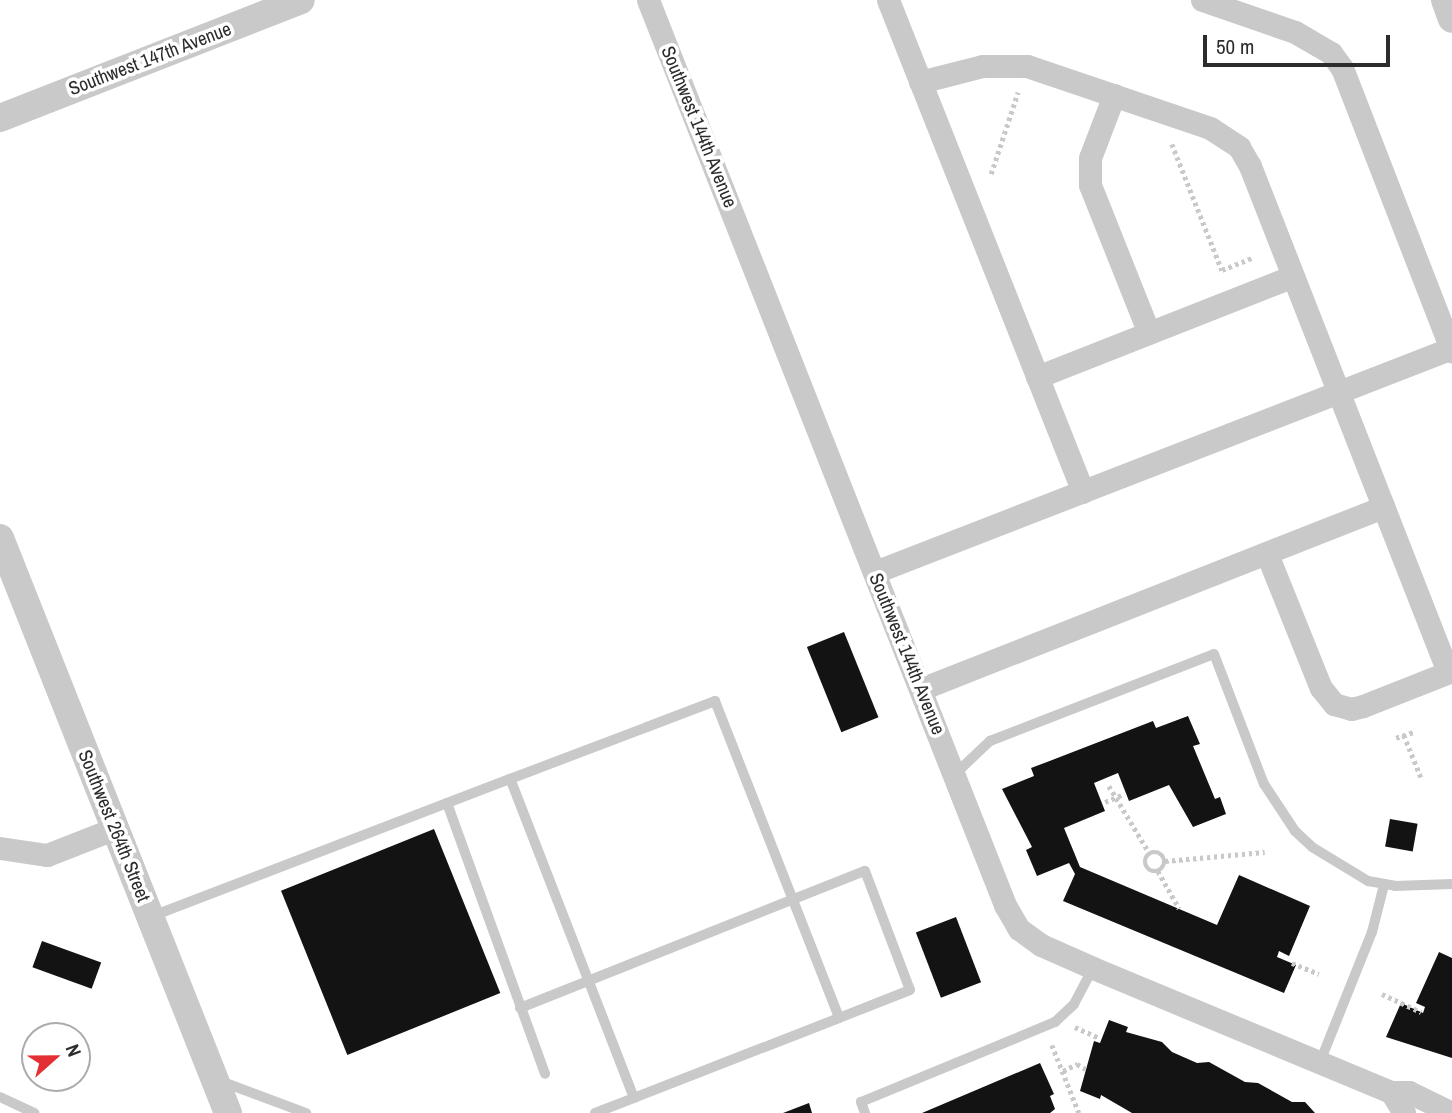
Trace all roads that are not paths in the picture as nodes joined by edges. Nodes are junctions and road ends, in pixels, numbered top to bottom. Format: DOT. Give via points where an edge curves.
graph roads {
  1 [pos="301,0"];
  2 [pos="648,0"];
  3 [pos="888,0"];
  4 [pos="1202,0"];
  5 [pos="1445,0"];
  6 [pos="1452,19"];
  7 [pos="920,82"];
  8 [pos="1114,95"];
  9 [pos="0,118"];
  10 [pos="1293,276"];
  11 [pos="1149,333"];
  12 [pos="1452,349"];
  13 [pos="1037,377"];
  14 [pos="1338,393"];
  15 [pos="1083,492"];
  16 [pos="1384,508"];
  17 [pos="0,538"];
  18 [pos="1267,554"];
  19 [pos="875,572"];
  20 [pos="1450,672"];
  21 [pos="921,689"];
  22 [pos="954,775"];
  23 [pos="510,779"];
  24 [pos="447,803"];
  25 [pos="116,828"];
  26 [pos="0,848"];
  27 [pos="1452,884"];
  28 [pos="1384,885"];
  29 [pos="791,899"];
  30 [pos="150,917"];
  31 [pos="1093,968"];
  32 [pos="588,981"];
  33 [pos="520,1008"];
  34 [pos="839,1018"];
  35 [pos="1320,1062"];
  36 [pos="545,1074"];
  37 [pos="215,1079"];
  38 [pos="1391,1092"];
  39 [pos="0,1097"];
  40 [pos="634,1098"];
  41 [pos="1452,1112"];
  42 [pos="34,1113"];
  43 [pos="228,1113"];
  44 [pos="306,1113"];
  45 [pos="595,1113"];
  46 [pos="865,1113"];
  47 [pos="1404,1113"];
  1 -- 9 [label="street, Southwest 147th Avenue"];
  2 -- 19 [label="street, Southwest 144th Avenue"];
  3 -- 7 [label="street"];
  4 -- 12 [label="street" via="1295,32 1331,53 1342,68"];
  5 -- 6 [label="street"];
  7 -- 8 [label="street" via="983,66 1012,64"];
  7 -- 13 [label="street"];
  8 -- 10 [label="street" via="1210,128 1238,147"];
  8 -- 11 [label="street" via="1090,158 1090,185"];
  10 -- 11 [label="street"];
  10 -- 14 [label="street"];
  11 -- 13 [label="street"];
  12 -- 14 [label="street"];
  13 -- 15 [label="street"];
  14 -- 15 [label="street"];
  14 -- 16 [label="street"];
  15 -- 19 [label="street"];
  16 -- 18 [label="street"];
  16 -- 20 [label="street"];
  17 -- 25 [label="street, Southwest 264th Street"];
  18 -- 20 [label="street" via="1321,688 1334,704 1351,709"];
  18 -- 21 [label="street"];
  19 -- 21 [label="street, Southwest 144th Avenue"];
  21 -- 22 [label="street, Southwest 144th Avenue"];
  22 -- 28 [label="lane" via="990,741 1214,654 1264,783 1282,816 1312,847 1353,873"];
  22 -- 31 [label="street, Southwest 144th Avenue" via="1005,905 1019,929 1041,945"];
  23 -- 24 [label="lane"];
  23 -- 29 [label="lane" via="715,701"];
  23 -- 32 [label="lane"];
  24 -- 30 [label="lane"];
  24 -- 33 [label="lane"];
  25 -- 26 [label="street" via="47,855"];
  25 -- 30 [label="street, Southwest 264th Street"];
  27 -- 28 [label="lane"];
  28 -- 35 [label="lane" via="1372,932"];
  29 -- 32 [label="lane"];
  29 -- 34 [label="lane"];
  29 -- 34 [label="lane" via="865,871 910,990"];
  30 -- 37 [label="street, Southwest 264th Street"];
  31 -- 35 [label="street, Southwest 144th Avenue"];
  31 -- 46 [label="lane" via="1074,1004 1055,1022 861,1102"];
  32 -- 33 [label="lane"];
  32 -- 40 [label="lane"];
  33 -- 36 [label="lane"];
  34 -- 40 [label="lane"];
  35 -- 38 [label="street, Southwest 144th Avenue"];
  37 -- 43 [label="street, Southwest 264th Street"];
  37 -- 44 [label="lane"];
  38 -- 41 [label="street, Southwest 144th Avenue" via="1409,1092"];
  38 -- 47 [label="street"];
  39 -- 42 [label="lane"];
  40 -- 45 [label="lane"];
}
